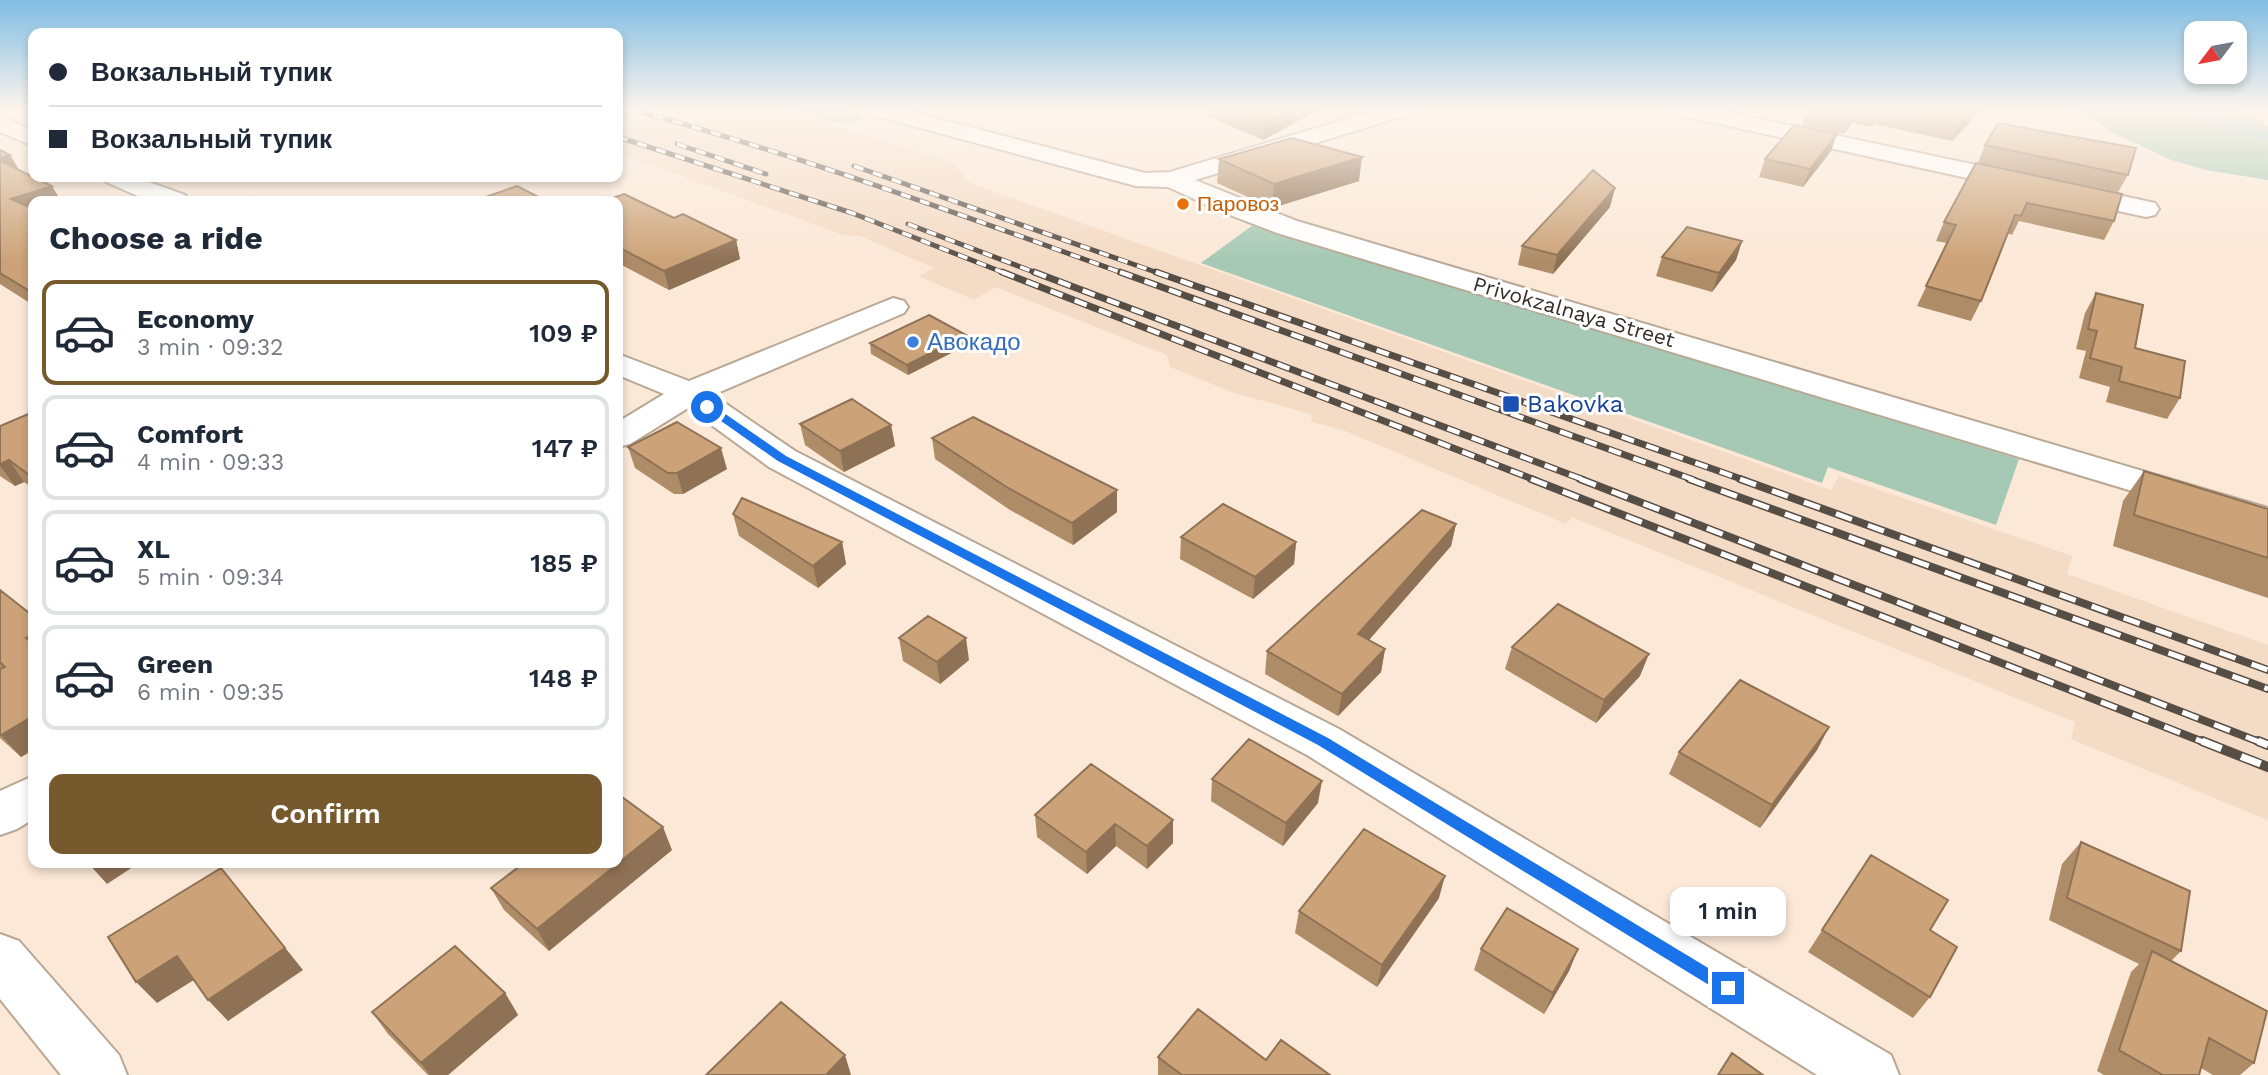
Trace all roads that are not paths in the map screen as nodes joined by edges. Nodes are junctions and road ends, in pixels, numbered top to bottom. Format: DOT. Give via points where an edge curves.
graph roads {
  1 [pos="1061,160"];
  2 [pos="1232,160"];
  3 [pos="1920,160"];
  4 [pos="1172,178"];
  5 [pos="126,182"];
  6 [pos="158,196"];
  7 [pos="2146,209"];
  8 [pos="893,307"];
  9 [pos="623,366"];
  10 [pos="689,393"];
  11 [pos="623,434"];
  12 [pos="2268,520"];
  13 [pos="28,798"];
  14 [pos="0,815"];
  15 [pos="0,958"];
  16 [pos="98,1075"];
  17 [pos="1870,1075"];
  1 -- 4 [label="street, Privokzalnaya Street" via="1129,179"];
  2 -- 4 [label="street"];
  3 -- 7 [label="street"];
  4 -- 12 [label="street, Privokzalnaya Street" via="1287,227"];
  5 -- 6 [label="street"];
  8 -- 10 [label="street"];
  9 -- 10 [label="street"];
  10 -- 11 [label="street"];
  10 -- 17 [label="street" via="782,459 1323,742"];
  13 -- 14 [label="street"];
  15 -- 16 [label="street"];
}
